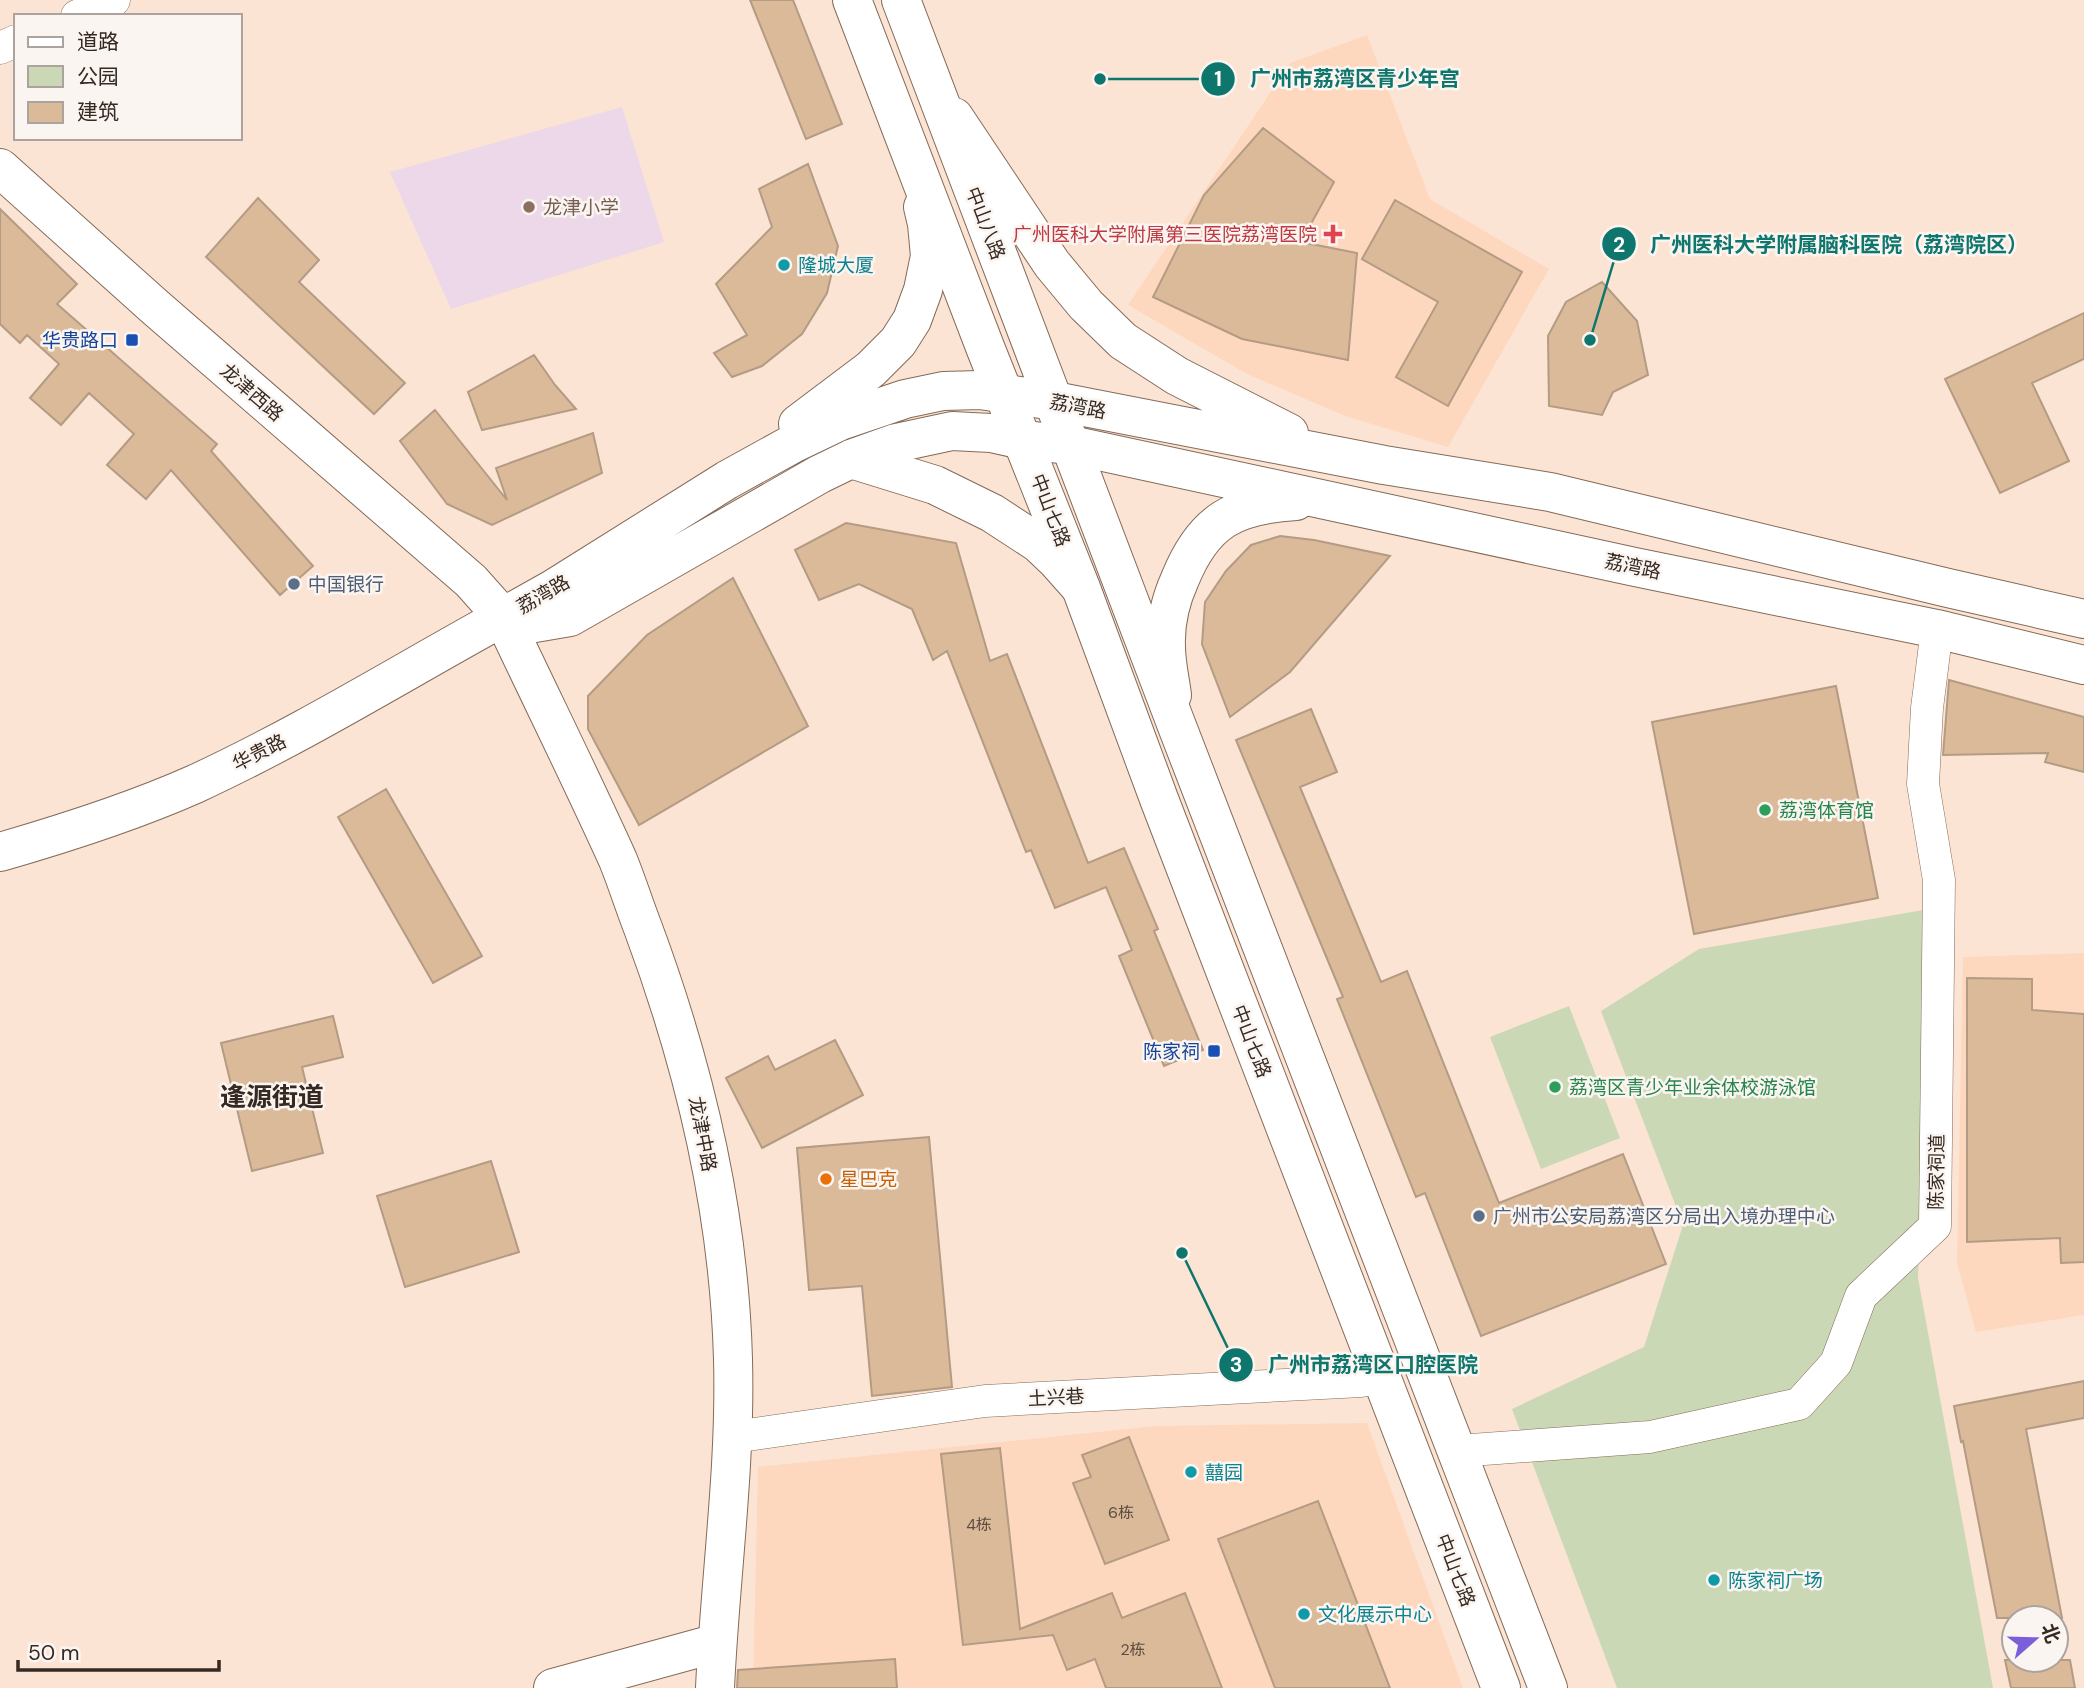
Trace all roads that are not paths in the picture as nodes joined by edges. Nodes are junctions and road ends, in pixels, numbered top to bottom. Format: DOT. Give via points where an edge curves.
graph roads {
  1 [pos="114,0"];
  2 [pos="852,0"];
  3 [pos="901,0"];
  4 [pos="82,14"];
  5 [pos="936,89"];
  6 [pos="905,137"];
  7 [pos="0,168"];
  8 [pos="1005,393"];
  9 [pos="1054,401"];
  10 [pos="1023,440"];
  11 [pos="1071,445"];
  12 [pos="851,459"];
  13 [pos="1384,465"];
  14 [pos="727,480"];
  15 [pos="1322,499"];
  16 [pos="1081,588"];
  17 [pos="503,617"];
  18 [pos="2084,619"];
  19 [pos="1937,629"];
  20 [pos="2084,665"];
  21 [pos="1175,721"];
  22 [pos="0,852"];
  23 [pos="1382,1378"];
  24 [pos="733,1437"];
  25 [pos="1457,1451"];
  26 [pos="717,1643"];
  27 [pos="553,1688"];
  28 [pos="715,1688"];
  29 [pos="1501,1688"];
  30 [pos="1548,1688"];
  1 -- 4 [label="street"];
  2 -- 6 [label="main road"];
  3 -- 5 [label="main road, 中山八路"];
  5 -- 9 [label="main road, 中山八路"];
  5 -- 13 [label="main road" via="1052,264 1124,341 1177,376 1285,431"];
  6 -- 8 [label="main road"];
  6 -- 14 [label="main road" via="927,224 930,256 912,320 871,369"];
  7 -- 17 [label="main road, 龙津西路" via="471,581"];
  8 -- 9 [label="main road, 荔湾路"];
  8 -- 10 [label="main road, 中山七路"];
  8 -- 14 [label="main road, 荔湾路" via="943,391 905,399 840,421"];
  9 -- 11 [label="main road, 中山八路"];
  9 -- 13 [label="main road, 荔湾路"];
  10 -- 11 [label="main road, 荔湾路"];
  10 -- 12 [label="main road, 荔湾路" via="952,431"];
  10 -- 16 [label="main road, 中山七路"];
  11 -- 15 [label="main road, 荔湾路"];
  11 -- 21 [label="main road"];
  12 -- 16 [label="main road" via="935,485 992,513 1038,543"];
  12 -- 17 [label="main road, 荔湾路" via="570,617 529,624"];
  13 -- 18 [label="main road, 荔湾路" via="1550,492"];
  14 -- 17 [label="main road, 荔湾路"];
  15 -- 19 [label="main road, 荔湾路"];
  15 -- 21 [label="main road" via="1250,507 1207,532 1188,559 1168,619 1166,646"];
  16 -- 23 [label="main road, 中山七路"];
  17 -- 22 [label="main road, 华贵路" via="193,785"];
  17 -- 24 [label="main road, 龙津中路" via="619,862 667,992 697,1099 721,1228 733,1357"];
  19 -- 20 [label="main road, 荔湾路"];
  19 -- 25 [label="street, 陈家祠道" via="1923,784 1939,880 1935,1226 1861,1296 1836,1363 1799,1404 1650,1437"];
  21 -- 25 [label="main road"];
  23 -- 24 [label="street, 土兴巷" via="985,1401"];
  23 -- 29 [label="main road, 中山七路"];
  24 -- 26 [label="main road, 龙津中路"];
  25 -- 30 [label="main road"];
  26 -- 27 [label="main road"];
  26 -- 28 [label="main road, 龙津中路"];
}
